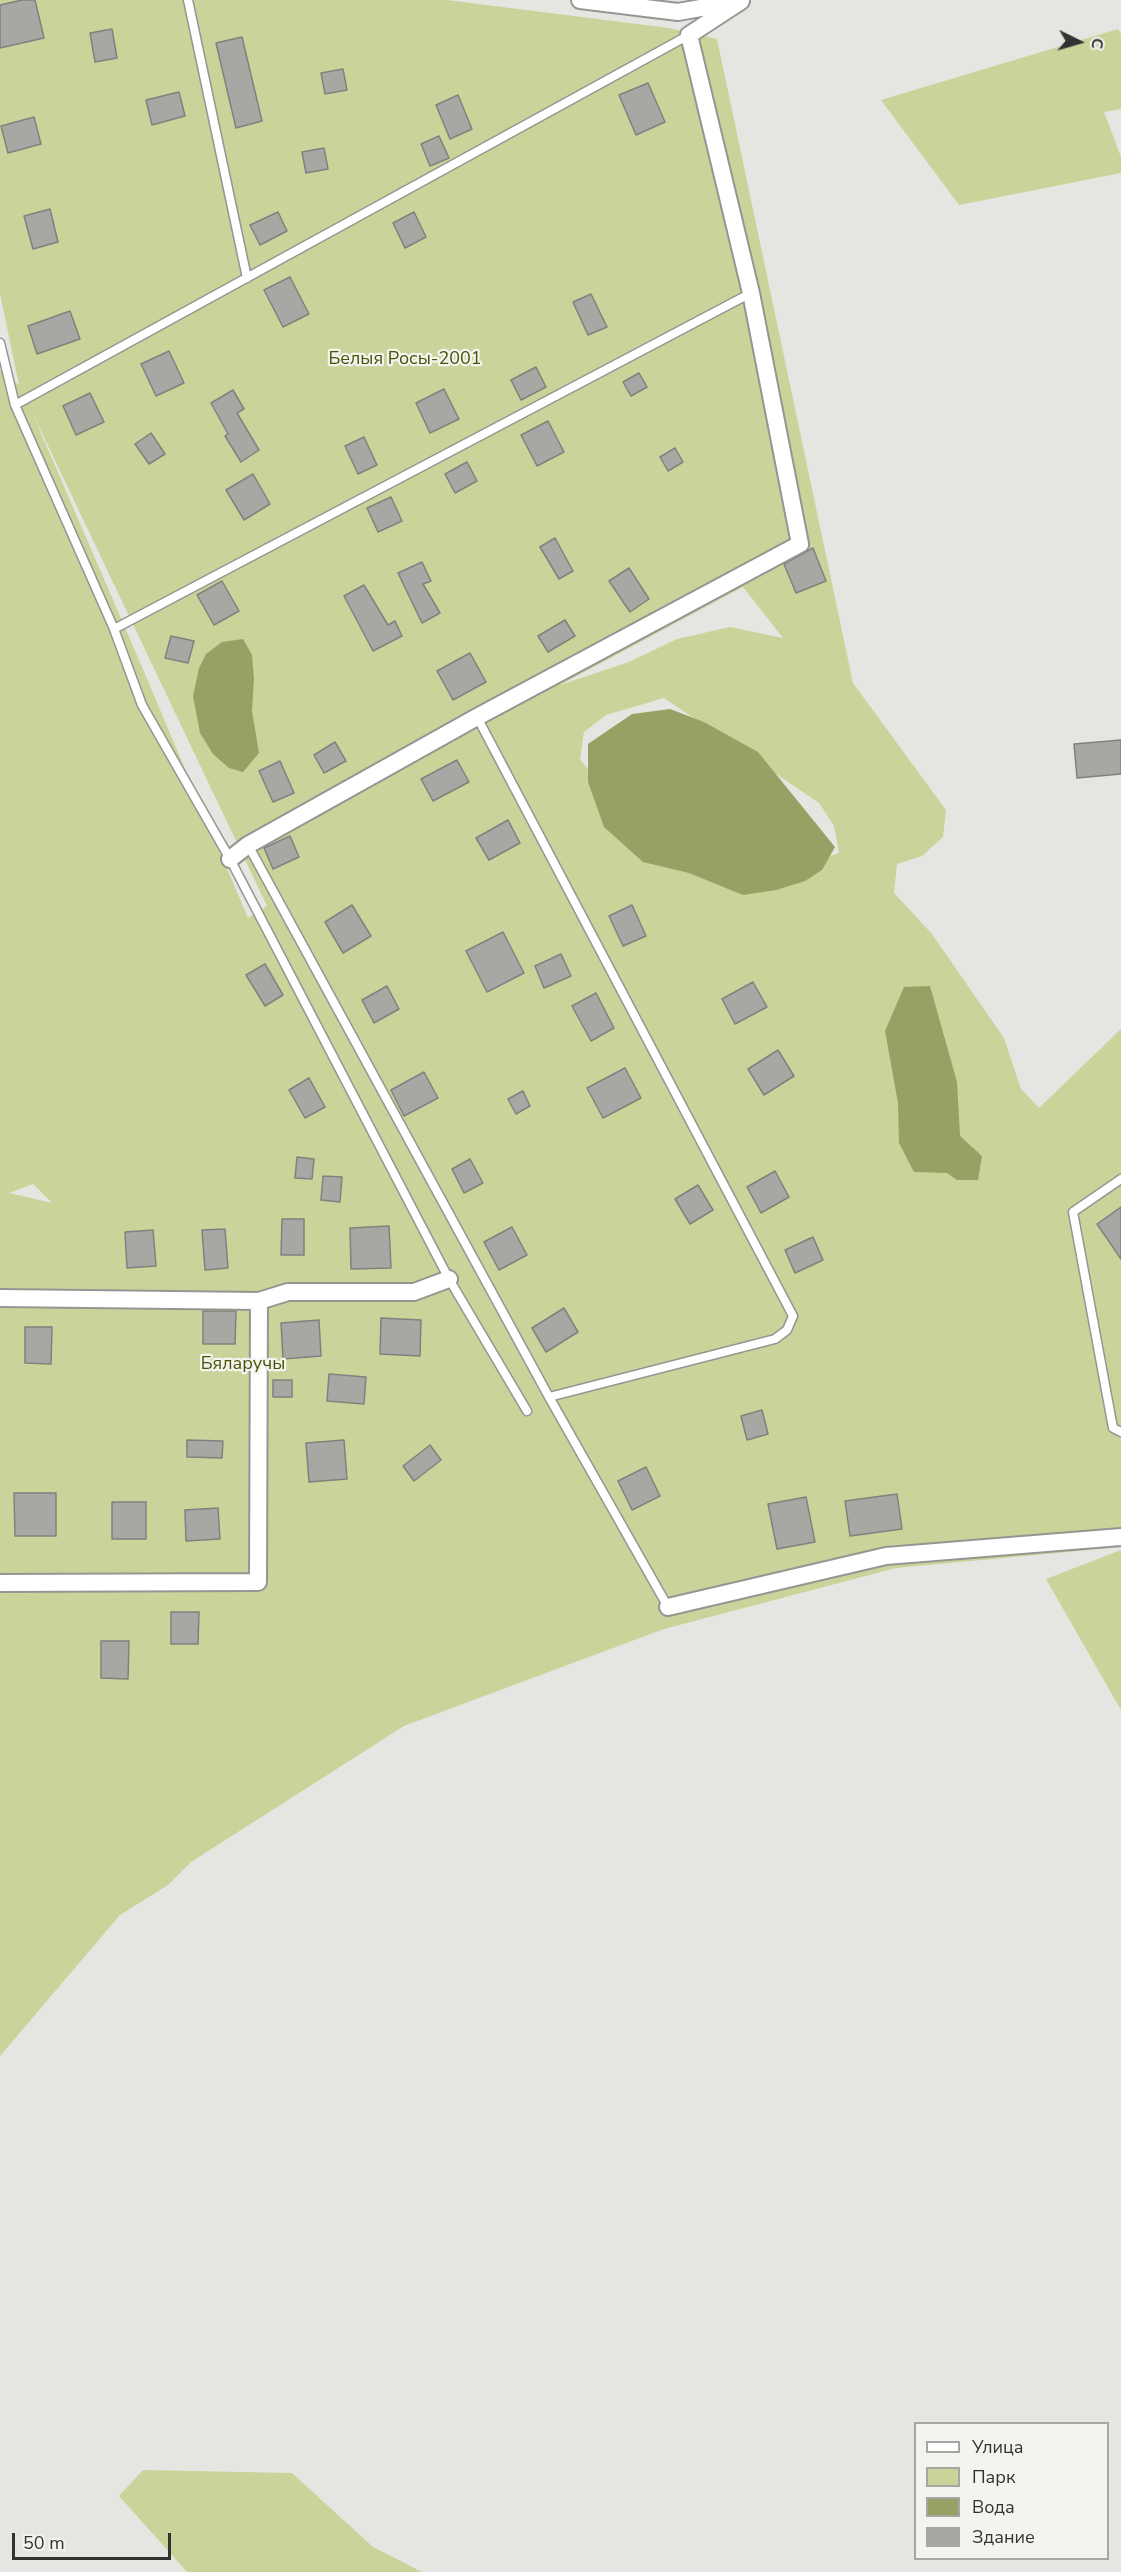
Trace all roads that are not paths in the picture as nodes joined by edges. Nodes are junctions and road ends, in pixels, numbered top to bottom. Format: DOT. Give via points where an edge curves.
graph roads {
  1 [pos="188,0"];
  2 [pos="580,0"];
  3 [pos="742,0"];
  4 [pos="689,35"];
  5 [pos="247,278"];
  6 [pos="751,292"];
  7 [pos="0,343"];
  8 [pos="15,405"];
  9 [pos="114,629"];
  10 [pos="477,717"];
  11 [pos="248,845"];
  12 [pos="230,859"];
  13 [pos="1121,1179"];
  14 [pos="449,1279"];
  15 [pos="0,1298"];
  16 [pos="259,1301"];
  17 [pos="549,1397"];
  18 [pos="526,1412"];
  19 [pos="1121,1432"];
  20 [pos="1121,1537"];
  21 [pos="0,1583"];
  22 [pos="668,1607"];
  1 -- 5 [label="lane"];
  2 -- 3 [label="street" via="678,12"];
  3 -- 4 [label="street"];
  4 -- 5 [label="lane"];
  4 -- 6 [label="street"];
  5 -- 8 [label="lane"];
  6 -- 9 [label="lane"];
  6 -- 10 [label="street" via="800,544"];
  7 -- 8 [label="lane"];
  8 -- 9 [label="lane"];
  9 -- 12 [label="lane" via="142,705"];
  10 -- 11 [label="street"];
  10 -- 17 [label="lane" via="793,1316 787,1330 775,1339"];
  11 -- 12 [label="street"];
  11 -- 17 [label="lane"];
  12 -- 14 [label="lane"];
  13 -- 19 [label="lane" via="1073,1212 1113,1428"];
  14 -- 16 [label="street" via="414,1292 288,1292"];
  14 -- 18 [label="lane"];
  15 -- 16 [label="street"];
  16 -- 21 [label="street" via="258,1582"];
  17 -- 22 [label="lane"];
  20 -- 22 [label="street" via="886,1556"];
}
